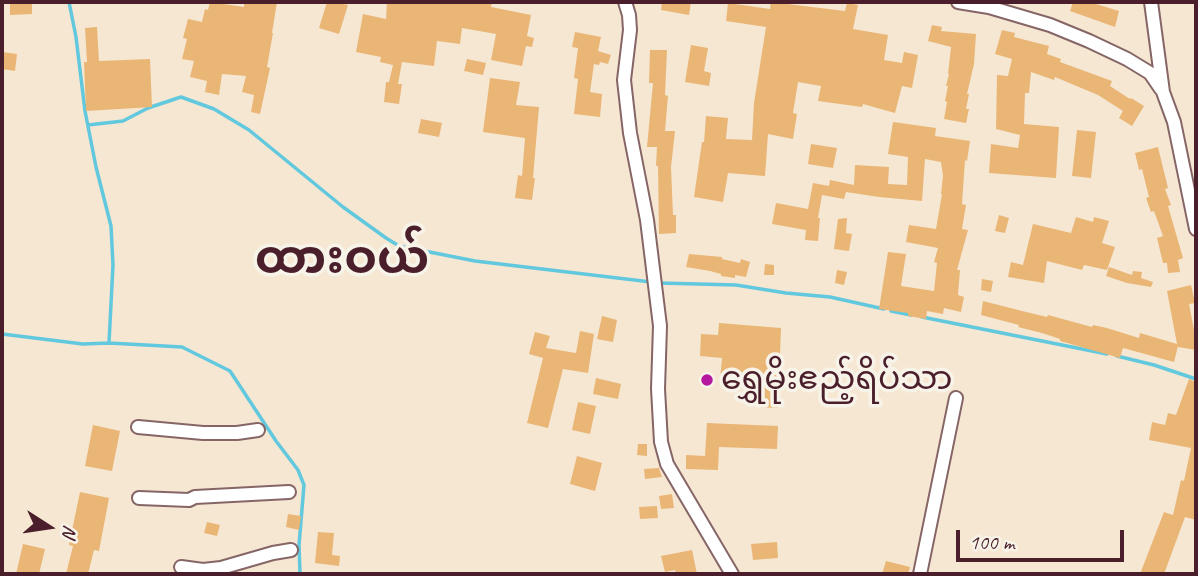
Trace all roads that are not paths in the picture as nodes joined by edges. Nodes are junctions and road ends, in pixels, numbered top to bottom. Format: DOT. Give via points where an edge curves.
graph roads {
  1 [pos="625,2"];
  2 [pos="958,2"];
  3 [pos="1151,2"];
  4 [pos="1163,92"];
  5 [pos="1196,229"];
  6 [pos="956,398"];
  7 [pos="138,427"];
  8 [pos="258,430"];
  9 [pos="289,492"];
  10 [pos="139,498"];
  11 [pos="291,550"];
  12 [pos="181,567"];
  13 [pos="732,574"];
  14 [pos="920,574"];
  1 -- 13 [label="street" via="631,30 624,80 660,326 661,442 667,464"];
  2 -- 4 [label="street" via="1049,24 1089,41 1150,74"];
  3 -- 4 [label="street"];
  4 -- 5 [label="street" via="1174,122"];
  6 -- 14 [label="street"];
  7 -- 8 [label="street" via="203,433"];
  9 -- 10 [label="street" via="188,500"];
  11 -- 12 [label="street" via="221,568"];
}
